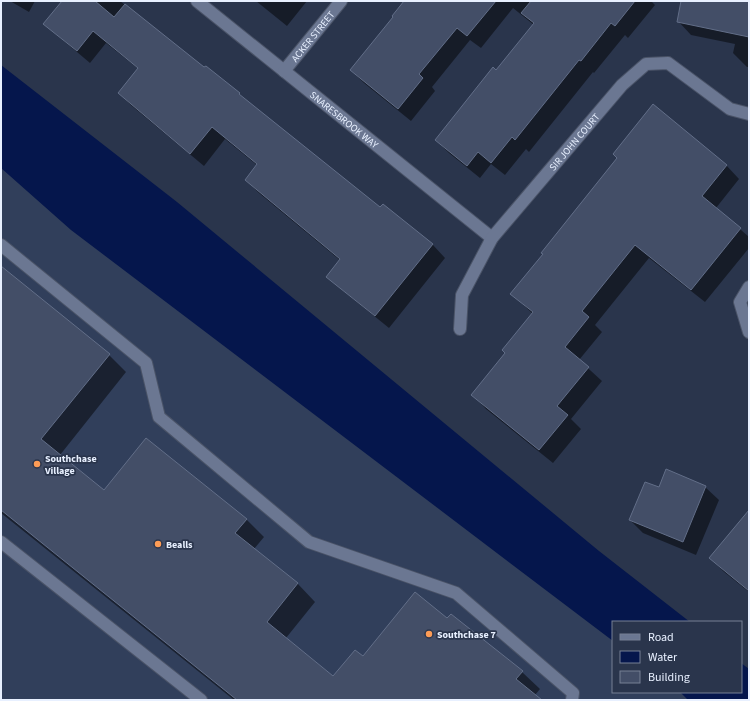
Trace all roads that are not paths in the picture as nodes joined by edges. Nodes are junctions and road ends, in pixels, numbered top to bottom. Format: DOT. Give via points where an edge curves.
graph roads {
  1 [pos="198,1"];
  2 [pos="341,1"];
  3 [pos="284,71"];
  4 [pos="749,114"];
  5 [pos="492,238"];
  6 [pos="1,246"];
  7 [pos="749,287"];
  8 [pos="460,329"];
  9 [pos="749,332"];
  10 [pos="1,542"];
  11 [pos="202,700"];
  12 [pos="572,700"];
  1 -- 3 [label="street, SNARESBROOK WAY"];
  2 -- 3 [label="street, ACKER STREET"];
  3 -- 5 [label="street, SNARESBROOK WAY"];
  4 -- 5 [label="street, SIR JOHN COURT" via="730,109 668,63 646,64 622,85"];
  5 -- 8 [label="street, SIR JOHN COURT" via="462,295"];
  6 -- 12 [label="street" via="146,363 159,417 309,542 456,593 573,694"];
  7 -- 9 [label="street" via="740,302"];
  10 -- 11 [label="street"];
}
